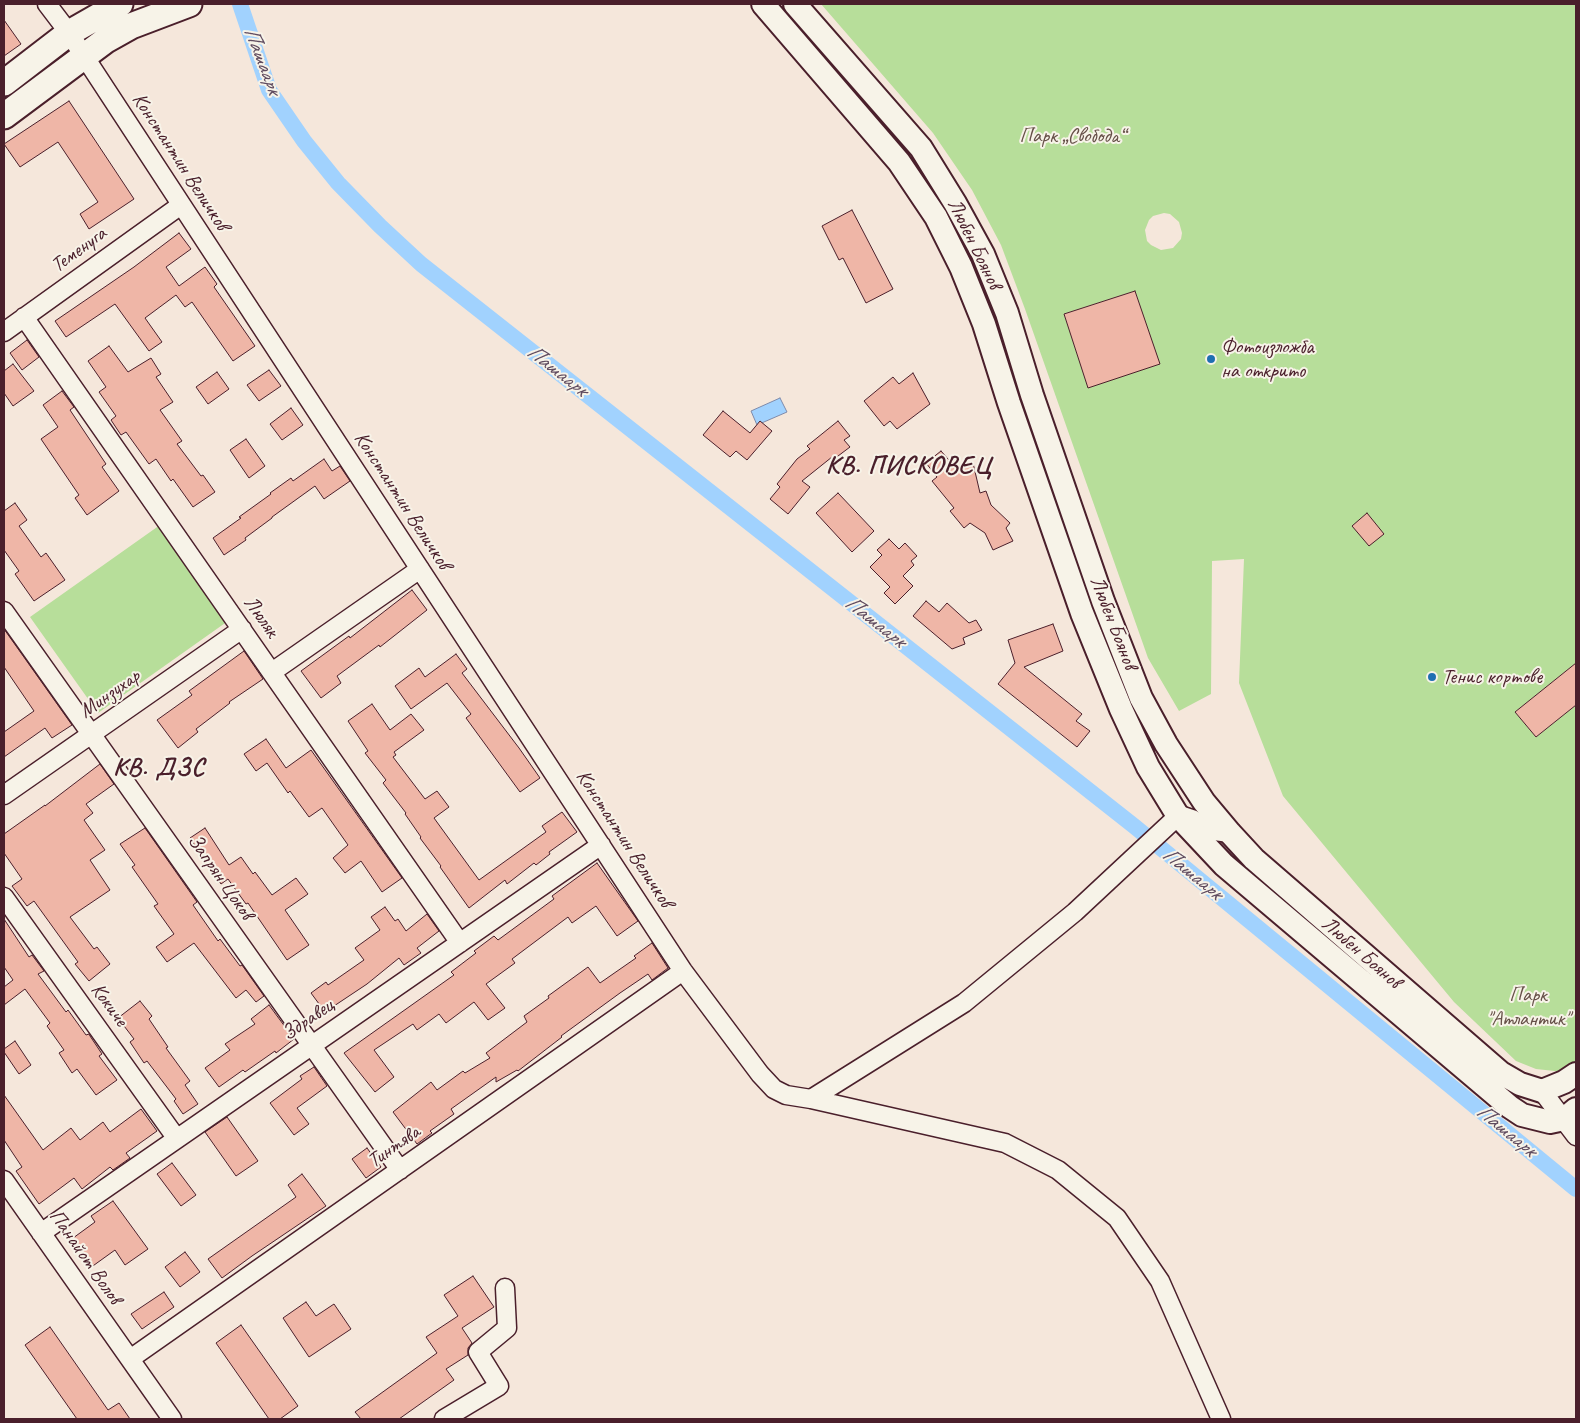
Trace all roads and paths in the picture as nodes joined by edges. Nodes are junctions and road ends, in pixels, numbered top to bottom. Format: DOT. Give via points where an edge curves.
graph roads {
  1 [pos="47,4"];
  2 [pos="120,4"];
  3 [pos="189,4"];
  4 [pos="763,4"];
  5 [pos="795,4"];
  6 [pos="70,34"];
  7 [pos="83,56"];
  8 [pos="4,82"];
  9 [pos="4,116"];
  10 [pos="181,205"];
  11 [pos="24,317"];
  12 [pos="4,332"];
  13 [pos="1032,395"];
  14 [pos="1008,402"];
  15 [pos="420,569"];
  16 [pos="4,611"];
  17 [pos="242,629"];
  18 [pos="272,672"];
  19 [pos="91,734"];
  20 [pos="4,795"];
  21 [pos="1178,816"];
  22 [pos="1230,833"];
  23 [pos="601,845"];
  24 [pos="4,897"];
  25 [pos="460,943"];
  26 [pos="683,971"];
  27 [pos="312,1045"];
  28 [pos="1576,1074"];
  29 [pos="1542,1091"];
  30 [pos="811,1098"];
  31 [pos="1566,1121"];
  32 [pos="177,1139"];
  33 [pos="400,1170"];
  34 [pos="4,1180"];
  35 [pos="41,1233"];
  36 [pos="505,1288"];
  37 [pos="130,1359"];
  38 [pos="172,1419"];
  39 [pos="444,1419"];
  40 [pos="1221,1419"];
  1 -- 6 [label="street"];
  2 -- 6 [label="main road"];
  3 -- 7 [label="main road" via="131,26"];
  4 -- 14 [label="street, Любен Боянов" via="899,162 936,217 984,324"];
  5 -- 13 [label="street, Любен Боянов" via="921,148 955,203 982,254 1007,314"];
  6 -- 7 [label="street, Константин Величков"];
  6 -- 8 [label="main road"];
  7 -- 9 [label="main road"];
  7 -- 10 [label="street, Константин Величков"];
  10 -- 11 [label="street, Теменуга"];
  10 -- 15 [label="street, Константин Величков"];
  11 -- 12 [label="street, Теменуга"];
  11 -- 17 [label="street, Люляк"];
  13 -- 14 [label="street"];
  13 -- 22 [label="street, Любен Боянов" via="1103,602 1141,698 1184,774"];
  14 -- 21 [label="street, Любен Боянов" via="1082,613 1118,701 1148,766"];
  15 -- 18 [label="street"];
  15 -- 23 [label="street, Константин Величков"];
  16 -- 19 [label="street, Запрян Цоков"];
  17 -- 18 [label="street, Люляк"];
  17 -- 19 [label="street, Минзухар"];
  18 -- 25 [label="street, Люляк"];
  19 -- 20 [label="street, Минзухар"];
  19 -- 27 [label="street, Запрян Цоков"];
  21 -- 22 [label="street" via="1192,819 1214,831"];
  21 -- 30 [label="street" via="1074,912 964,1002"];
  21 -- 31 [label="street, Любен Боянов" via="1224,865 1510,1107 1522,1115"];
  22 -- 29 [label="street, Любен Боянов" via="1302,902 1501,1073"];
  23 -- 25 [label="street, Здравец"];
  23 -- 26 [label="street, Константин Величков"];
  24 -- 32 [label="street, Кокиче"];
  25 -- 27 [label="street, Здравец"];
  26 -- 30 [label="street, Константин Величков" via="774,1089 786,1095"];
  26 -- 33 [label="street, Тинтява"];
  27 -- 32 [label="street, Здравец"];
  27 -- 33 [label="street, Запрян Цоков"];
  28 -- 29 [label="street"];
  29 -- 31 [label="street, Любен Боянов"];
  30 -- 40 [label="street, Константин Величков" via="1005,1143 1058,1170 1117,1218 1160,1281"];
  32 -- 35 [label="street, Здравец"];
  33 -- 37 [label="street, Тинтява"];
  34 -- 35 [label="street, Панайот Волов"];
  35 -- 37 [label="street, Панайот Волов"];
  36 -- 39 [label="street" via="507,1328 478,1352 499,1386"];
  37 -- 38 [label="street, Панайот Волов"];
}
